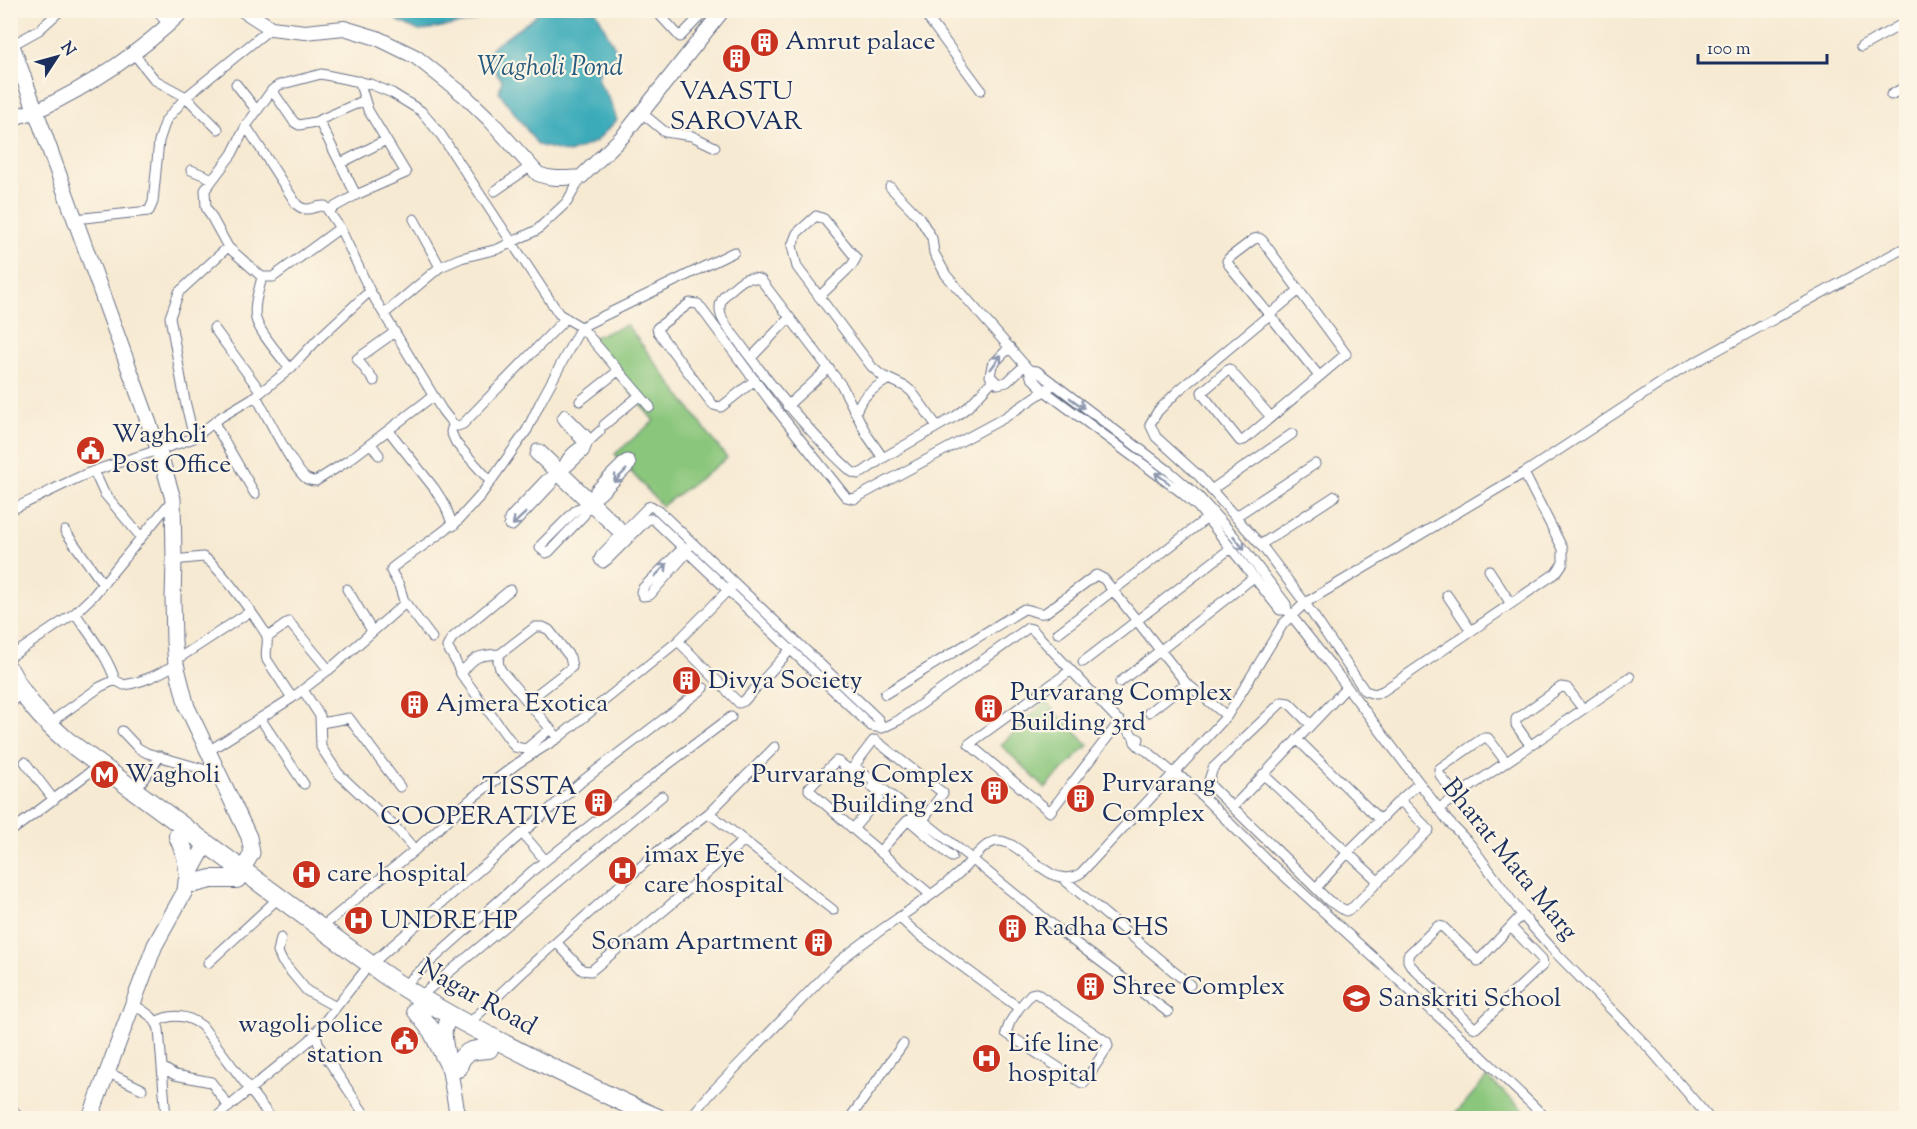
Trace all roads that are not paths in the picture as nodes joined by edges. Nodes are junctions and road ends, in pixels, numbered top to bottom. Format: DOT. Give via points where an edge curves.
graph roads {
  1 [pos="61,10"];
  2 [pos="158,10"];
  3 [pos="184,10"];
  4 [pos="661,10"];
  5 [pos="706,10"];
  6 [pos="723,10"];
  7 [pos="922,10"];
  8 [pos="250,13"];
  9 [pos="698,20"];
  10 [pos="1906,22"];
  11 [pos="167,25"];
  12 [pos="271,28"];
  13 [pos="708,30"];
  14 [pos="11,42"];
  15 [pos="1861,47"];
  16 [pos="134,54"];
  17 [pos="359,81"];
  18 [pos="236,84"];
  19 [pos="1906,86"];
  20 [pos="272,90"];
  21 [pos="981,90"];
  22 [pos="1891,95"];
  23 [pos="186,97"];
  24 [pos="365,100"];
  25 [pos="36,111"];
  26 [pos="257,111"];
  27 [pos="642,113"];
  28 [pos="10,118"];
  29 [pos="315,122"];
  30 [pos="246,126"];
  31 [pos="218,129"];
  32 [pos="386,140"];
  33 [pos="715,147"];
  34 [pos="341,163"];
  35 [pos="531,166"];
  36 [pos="191,170"];
  37 [pos="581,177"];
  38 [pos="213,179"];
  39 [pos="890,187"];
  40 [pos="495,191"];
  41 [pos="356,195"];
  42 [pos="329,210"];
  43 [pos="75,219"];
  44 [pos="414,219"];
  45 [pos="340,228"];
  46 [pos="511,241"];
  47 [pos="228,247"];
  48 [pos="1906,247"];
  49 [pos="734,252"];
  50 [pos="440,267"];
  51 [pos="262,277"];
  52 [pos="370,291"];
  53 [pos="1299,291"];
  54 [pos="819,297"];
  55 [pos="384,314"];
  56 [pos="1271,315"];
  57 [pos="566,318"];
  58 [pos="789,318"];
  59 [pos="213,327"];
  60 [pos="581,327"];
  61 [pos="395,332"];
  62 [pos="1010,347"];
  63 [pos="751,358"];
  64 [pos="1214,363"];
  65 [pos="829,368"];
  66 [pos="1027,368"];
  67 [pos="290,369"];
  68 [pos="618,371"];
  69 [pos="1223,374"];
  70 [pos="1319,376"];
  71 [pos="889,379"];
  72 [pos="755,380"];
  73 [pos="993,380"];
  74 [pos="374,381"];
  75 [pos="1050,388"];
  76 [pos="258,394"];
  77 [pos="434,396"];
  78 [pos="639,396"];
  79 [pos="580,401"];
  80 [pos="787,405"];
  81 [pos="650,407"];
  82 [pos="856,412"];
  83 [pos="1270,417"];
  84 [pos="214,423"];
  85 [pos="453,424"];
  86 [pos="937,426"];
  87 [pos="389,431"];
  88 [pos="1292,434"];
  89 [pos="194,438"];
  90 [pos="370,444"];
  91 [pos="159,451"];
  92 [pos="379,455"];
  93 [pos="883,458"];
  94 [pos="1315,464"];
  95 [pos="94,471"];
  96 [pos="559,473"];
  97 [pos="1524,473"];
  98 [pos="491,482"];
  99 [pos="1211,490"];
  100 [pos="255,494"];
  101 [pos="1335,496"];
  102 [pos="173,500"];
  103 [pos="590,502"];
  104 [pos="651,506"];
  105 [pos="10,510"];
  106 [pos="1235,517"];
  107 [pos="651,518"];
  108 [pos="1207,518"];
  109 [pos="156,519"];
  110 [pos="174,524"];
  111 [pos="452,524"];
  112 [pos="65,531"];
  113 [pos="625,535"];
  114 [pos="141,537"];
  115 [pos="1260,545"];
  116 [pos="689,546"];
  117 [pos="1231,548"];
  118 [pos="174,560"];
  119 [pos="1489,570"];
  120 [pos="1254,578"];
  121 [pos="103,584"];
  122 [pos="731,586"];
  123 [pos="347,589"];
  124 [pos="510,590"];
  125 [pos="1114,592"];
  126 [pos="1447,595"];
  127 [pos="404,601"];
  128 [pos="1305,603"];
  129 [pos="1511,604"];
  130 [pos="251,611"];
  131 [pos="75,613"];
  132 [pos="1289,613"];
  133 [pos="1136,621"];
  134 [pos="372,631"];
  135 [pos="1471,631"];
  136 [pos="1059,633"];
  137 [pos="268,637"];
  138 [pos="432,638"];
  139 [pos="678,641"];
  140 [pos="797,650"];
  141 [pos="1161,651"];
  142 [pos="500,654"];
  143 [pos="10,657"];
  144 [pos="176,662"];
  145 [pos="1083,662"];
  146 [pos="329,670"];
  147 [pos="10,671"];
  148 [pos="1070,671"];
  149 [pos="461,674"];
  150 [pos="1630,677"];
  151 [pos="115,680"];
  152 [pos="1120,682"];
  153 [pos="1186,683"];
  154 [pos="1347,687"];
  155 [pos="704,688"];
  156 [pos="303,690"];
  157 [pos="885,694"];
  158 [pos="292,698"];
  159 [pos="12,700"];
  160 [pos="528,701"];
  161 [pos="1583,709"];
  162 [pos="1149,712"];
  163 [pos="1227,716"];
  164 [pos="731,717"];
  165 [pos="260,718"];
  166 [pos="1120,721"];
  167 [pos="321,723"];
  168 [pos="48,724"];
  169 [pos="1311,725"];
  170 [pos="550,729"];
  171 [pos="122,731"];
  172 [pos="558,738"];
  173 [pos="1297,739"];
  174 [pos="1530,745"];
  175 [pos="775,747"];
  176 [pos="207,752"];
  177 [pos="160,756"];
  178 [pos="25,762"];
  179 [pos="1506,762"];
  180 [pos="90,772"];
  181 [pos="220,774"];
  182 [pos="1174,774"];
  183 [pos="1263,774"];
  184 [pos="1419,783"];
  185 [pos="304,784"];
  186 [pos="400,787"];
  187 [pos="135,791"];
  188 [pos="662,796"];
  189 [pos="1456,796"];
  190 [pos="54,800"];
  191 [pos="1400,800"];
  192 [pos="1233,807"];
  193 [pos="1438,809"];
  194 [pos="709,813"];
  195 [pos="1380,820"];
  196 [pos="922,821"];
  197 [pos="853,829"];
  198 [pos="10,832"];
  199 [pos="522,833"];
  200 [pos="178,836"];
  201 [pos="743,841"];
  202 [pos="415,850"];
  203 [pos="880,851"];
  204 [pos="208,852"];
  205 [pos="1348,853"];
  206 [pos="952,857"];
  207 [pos="545,860"];
  208 [pos="973,860"];
  209 [pos="240,874"];
  210 [pos="1060,877"];
  211 [pos="1379,882"];
  212 [pos="190,883"];
  213 [pos="1316,888"];
  214 [pos="931,895"];
  215 [pos="272,904"];
  216 [pos="833,910"];
  217 [pos="1522,915"];
  218 [pos="899,917"];
  219 [pos="1511,927"];
  220 [pos="321,928"];
  221 [pos="281,938"];
  222 [pos="556,943"];
  223 [pos="208,963"];
  224 [pos="367,969"];
  225 [pos="1190,985"];
  226 [pos="402,987"];
  227 [pos="132,1004"];
  228 [pos="417,1004"];
  229 [pos="336,1007"];
  230 [pos="1019,1008"];
  231 [pos="1168,1012"];
  232 [pos="156,1022"];
  233 [pos="454,1024"];
  234 [pos="315,1032"];
  235 [pos="903,1044"];
  236 [pos="489,1049"];
  237 [pos="162,1067"];
  238 [pos="453,1067"];
  239 [pos="107,1072"];
  240 [pos="142,1089"];
  241 [pos="250,1090"];
  242 [pos="10,1106"];
  243 [pos="229,1107"];
  244 [pos="20,1119"];
  245 [pos="90,1119"];
  246 [pos="166,1119"];
  247 [pos="215,1119"];
  248 [pos="271,1119"];
  249 [pos="367,1119"];
  250 [pos="462,1119"];
  251 [pos="632,1119"];
  252 [pos="658,1119"];
  253 [pos="690,1119"];
  254 [pos="850,1119"];
  255 [pos="1546,1119"];
  256 [pos="1709,1119"];
  1 -- 14 [label="street" via="39,30"];
  2 -- 11 [label="street"];
  3 -- 11 [label="street"];
  4 -- 9 [label="street" via="658,13 680,37"];
  5 -- 9 [label="street"];
  6 -- 13 [label="street"];
  7 -- 21 [label="street"];
  8 -- 12 [label="street"];
  9 -- 13 [label="street"];
  10 -- 15 [label="street"];
  11 -- 16 [label="street"];
  12 -- 23 [label="street"];
  12 -- 35 [label="street" via="305,32 344,28 377,38 416,57 465,96"];
  13 -- 27 [label="street"];
  14 -- 25 [label="main road"];
  16 -- 23 [label="street" via="155,80"];
  16 -- 25 [label="street" via="71,95"];
  17 -- 20 [label="street" via="321,74"];
  17 -- 24 [label="street"];
  17 -- 46 [label="street" via="392,93 421,111"];
  18 -- 26 [label="street"];
  19 -- 22 [label="street"];
  20 -- 26 [label="street"];
  20 -- 29 [label="street" via="294,122"];
  23 -- 31 [label="street"];
  23 -- 43 [label="street" via="162,129 149,211"];
  24 -- 29 [label="street"];
  24 -- 32 [label="street"];
  25 -- 28 [label="main road"];
  25 -- 43 [label="main road"];
  26 -- 30 [label="street"];
  27 -- 33 [label="street" via="665,132 692,136"];
  27 -- 37 [label="street"];
  29 -- 34 [label="street" via="321,125"];
  30 -- 38 [label="street"];
  30 -- 42 [label="street" via="297,205 310,209 319,205"];
  32 -- 34 [label="street"];
  32 -- 41 [label="street" via="406,173"];
  34 -- 41 [label="street"];
  35 -- 37 [label="street" via="547,178"];
  35 -- 40 [label="street"];
  36 -- 38 [label="street"];
  37 -- 46 [label="street" via="561,208 537,230"];
  38 -- 47 [label="street" via="205,190 206,207"];
  39 -- 62 [label="street" via="919,217 946,275"];
  41 -- 42 [label="street"];
  42 -- 45 [label="street"];
  43 -- 91 [label="main road"];
  44 -- 50 [label="street"];
  45 -- 51 [label="street" via="273,277"];
  45 -- 52 [label="street"];
  46 -- 50 [label="street" via="498,249"];
  46 -- 57 [label="street" via="559,314"];
  47 -- 51 [label="street"];
  47 -- 89 [label="street" via="179,292 170,317"];
  48 -- 97 [label="street" via="1679,371"];
  49 -- 60 [label="street"];
  50 -- 55 [label="street"];
  51 -- 67 [label="street" via="255,318"];
  52 -- 55 [label="street"];
  52 -- 67 [label="street"];
  53 -- 56 [label="street"];
  53 -- 56 [label="street" via="1259,238 1229,258 1229,265"];
  53 -- 70 [label="street" via="1346,354"];
  54 -- 54 [label="street" via="856,258 824,219 816,216 797,233 792,246 797,267"];
  54 -- 71 [label="street" via="872,367"];
  55 -- 61 [label="street"];
  56 -- 64 [label="street"];
  56 -- 70 [label="street"];
  57 -- 60 [label="street"];
  57 -- 85 [label="street" via="463,424"];
  58 -- 63 [label="street"];
  58 -- 63 [label="street" via="761,280 744,278 723,296 719,307 722,318"];
  58 -- 65 [label="street"];
  59 -- 76 [label="street"];
  60 -- 68 [label="street"];
  60 -- 98 [label="street" via="527,430"];
  61 -- 74 [label="street" via="357,359"];
  61 -- 77 [label="street"];
  62 -- 66 [label="street"];
  73 -- 62 [label="street, one-way" via="992,364"];
  63 -- 80 [label="street"];
  64 -- 69 [label="street"];
  64 -- 99 [label="street" via="1179,390 1150,424 1156,437"];
  65 -- 80 [label="street"];
  65 -- 82 [label="street"];
  66 -- 73 [label="street" via="1007,382 998,384"];
  66 -- 75 [label="street" via="1031,378"];
  67 -- 76 [label="street"];
  68 -- 78 [label="street"];
  68 -- 79 [label="street"];
  69 -- 83 [label="street" via="1229,369"];
  69 -- 83 [label="street" via="1202,392 1240,441"];
  70 -- 83 [label="street"];
  71 -- 82 [label="street" via="874,388"];
  71 -- 86 [label="street" via="912,392"];
  72 -- 72 [label="street" via="721,407 713,405 657,328 690,303 698,304"];
  72 -- 75 [label="street" via="846,497 854,500 982,431"];
  73 -- 86 [label="street" via="968,407"];
  108 -- 75 [label="street, one-way" via="1182,493"];
  75 -- 132 [label="street, one-way" via="1169,471 1199,497 1287,604"];
  76 -- 84 [label="street"];
  76 -- 90 [label="street" via="291,457 310,481 316,481"];
  77 -- 85 [label="street"];
  77 -- 87 [label="street"];
  78 -- 81 [label="street"];
  78 -- 96 [label="street" via="588,442 577,447 564,460"];
  80 -- 93 [label="street" via="852,472 863,472"];
  82 -- 93 [label="street"];
  84 -- 89 [label="street"];
  84 -- 100 [label="street"];
  85 -- 98 [label="street" via="451,432 456,443"];
  86 -- 93 [label="street"];
  87 -- 90 [label="street"];
  87 -- 111 [label="street" via="434,488"];
  88 -- 99 [label="street"];
  89 -- 91 [label="street"];
  90 -- 92 [label="street"];
  91 -- 95 [label="street"];
  91 -- 102 [label="main road"];
  94 -- 106 [label="street"];
  95 -- 105 [label="street"];
  95 -- 114 [label="street" via="104,493"];
  96 -- 96 [label="street, one-way" via="516,522 509,525 512,515 545,480"];
  96 -- 103 [label="street"];
  97 -- 128 [label="street"];
  97 -- 129 [label="street" via="1563,549 1563,563 1556,573"];
  98 -- 111 [label="street"];
  99 -- 106 [label="street"];
  101 -- 115 [label="street"];
  102 -- 109 [label="street"];
  102 -- 110 [label="main road"];
  103 -- 103 [label="street, one-way" via="595,490 625,460 630,460 631,465"];
  103 -- 103 [label="street" via="584,515 549,552 540,548 577,508"];
  103 -- 113 [label="street" via="616,531"];
  104 -- 107 [label="street"];
  104 -- 113 [label="street"];
  104 -- 116 [label="street"];
  106 -- 115 [label="street"];
  107 -- 113 [label="street"];
  107 -- 116 [label="street"];
  108 -- 117 [label="street"];
  108 -- 125 [label="street"];
  109 -- 110 [label="street" via="164,525"];
  109 -- 114 [label="street"];
  110 -- 118 [label="main road"];
  111 -- 127 [label="street" via="392,568"];
  112 -- 121 [label="street"];
  114 -- 121 [label="street"];
  115 -- 128 [label="street"];
  116 -- 116 [label="street, one-way" via="686,555 650,595 643,596 642,589"];
  116 -- 122 [label="street"];
  117 -- 120 [label="street"];
  117 -- 133 [label="street"];
  118 -- 130 [label="street" via="208,559"];
  118 -- 144 [label="main road"];
  119 -- 129 [label="street"];
  120 -- 132 [label="street" via="1280,610"];
  120 -- 141 [label="street"];
  121 -- 131 [label="street"];
  122 -- 139 [label="street"];
  122 -- 140 [label="street"];
  123 -- 134 [label="street"];
  124 -- 149 [label="street" via="452,638 447,647"];
  125 -- 133 [label="street"];
  125 -- 136 [label="street"];
  125 -- 157 [label="street" via="1096,575 1045,614 1024,609"];
  126 -- 135 [label="street"];
  127 -- 134 [label="street"];
  127 -- 138 [label="street"];
  128 -- 132 [label="street"];
  128 -- 135 [label="street" via="1365,691 1375,694"];
  129 -- 135 [label="street"];
  130 -- 137 [label="street"];
  130 -- 144 [label="street"];
  131 -- 143 [label="street"];
  131 -- 151 [label="street" via="104,655"];
  132 -- 154 [label="street, Bharat Mata Marg"];
  132 -- 163 [label="street"];
  133 -- 141 [label="street"];
  133 -- 145 [label="street"];
  134 -- 146 [label="street"];
  137 -- 146 [label="street" via="289,622"];
  137 -- 158 [label="street" via="267,660"];
  139 -- 140 [label="street" via="739,703"];
  139 -- 172 [label="street"];
  140 -- 148 [label="street" via="857,706 879,719 882,728 899,720 1028,628"];
  141 -- 152 [label="street"];
  141 -- 153 [label="street"];
  142 -- 149 [label="street" via="480,655"];
  142 -- 160 [label="street" via="500,669"];
  142 -- 160 [label="street" via="535,627 543,627 570,657 572,667"];
  144 -- 151 [label="street" via="138,683 124,685"];
  144 -- 176 [label="main road" via="187,707"];
  146 -- 156 [label="street"];
  147 -- 168 [label="highway, Nagar Road" via="34,710"];
  148 -- 166 [label="street"];
  148 -- 166 [label="street" via="969,744 1050,812"];
  149 -- 170 [label="street" via="515,747 526,749"];
  150 -- 161 [label="street"];
  151 -- 168 [label="street"];
  153 -- 162 [label="street"];
  153 -- 163 [label="street"];
  154 -- 169 [label="street"];
  154 -- 184 [label="street, Bharat Mata Marg"];
  155 -- 199 [label="street" via="581,782"];
  156 -- 158 [label="street"];
  156 -- 167 [label="street"];
  158 -- 165 [label="street"];
  159 -- 180 [label="highway, Nagar Road" via="43,736"];
  160 -- 170 [label="street"];
  161 -- 174 [label="street"];
  161 -- 174 [label="street" via="1567,688 1561,687 1516,719"];
  163 -- 182 [label="street"];
  164 -- 207 [label="street"];
  165 -- 176 [label="street"];
  165 -- 185 [label="street"];
  166 -- 182 [label="street"];
  167 -- 186 [label="street" via="349,718"];
  167 -- 202 [label="street" via="321,747 338,773"];
  168 -- 187 [label="highway, Nagar Road"];
  169 -- 173 [label="street"];
  169 -- 192 [label="street" via="1289,702 1282,702 1213,768 1209,780 1212,786"];
  170 -- 172 [label="street"];
  171 -- 177 [label="street" via="138,748"];
  172 -- 202 [label="street" via="472,798"];
  173 -- 183 [label="street"];
  173 -- 195 [label="street"];
  174 -- 179 [label="street"];
  175 -- 194 [label="street"];
  176 -- 181 [label="main road"];
  177 -- 181 [label="street"];
  177 -- 187 [label="street"];
  178 -- 190 [label="street"];
  179 -- 189 [label="street"];
  179 -- 189 [label="street" via="1488,738 1483,738 1439,769"];
  180 -- 190 [label="street"];
  180 -- 200 [label="highway, Nagar Road"];
  181 -- 209 [label="main road" via="249,837 252,853"];
  182 -- 210 [label="street" via="1081,873 1073,878"];
  182 -- 255 [label="street" via="1186,780"];
  183 -- 192 [label="street"];
  183 -- 205 [label="street"];
  184 -- 191 [label="street"];
  184 -- 193 [label="street, Bharat Mata Marg"];
  187 -- 204 [label="highway, Nagar Road"];
  188 -- 228 [label="street"];
  189 -- 193 [label="street"];
  190 -- 198 [label="street"];
  191 -- 195 [label="street"];
  191 -- 211 [label="street" via="1429,830"];
  192 -- 213 [label="street"];
  193 -- 217 [label="street, Bharat Mata Marg" via="1470,844"];
  194 -- 201 [label="street"];
  194 -- 222 [label="street" via="657,852"];
  195 -- 205 [label="street"];
  196 -- 196 [label="street" via="943,793 873,741 854,766"];
  196 -- 208 [label="street"];
  197 -- 197 [label="street" via="808,790 836,761 880,796"];
  197 -- 203 [label="street"];
  199 -- 207 [label="street"];
  199 -- 224 [label="street"];
  200 -- 204 [label="highway, Nagar Road"];
  200 -- 212 [label="highway"];
  201 -- 216 [label="street"];
  201 -- 222 [label="street" via="591,971 582,970"];
  202 -- 220 [label="street"];
  203 -- 206 [label="street" via="909,820"];
  203 -- 214 [label="street"];
  204 -- 209 [label="highway, Nagar Road"];
  204 -- 212 [label="main road"];
  205 -- 211 [label="street"];
  205 -- 213 [label="street"];
  207 -- 226 [label="street"];
  208 -- 210 [label="street" via="997,841 1007,843"];
  208 -- 214 [label="street"];
  208 -- 231 [label="street"];
  209 -- 212 [label="highway"];
  209 -- 215 [label="highway, Nagar Road"];
  209 -- 220 [label="highway, Nagar Road"];
  210 -- 225 [label="street"];
  211 -- 213 [label="street" via="1346,911"];
  212 -- 227 [label="main road" via="155,945"];
  214 -- 218 [label="street"];
  215 -- 223 [label="street"];
  215 -- 224 [label="highway, Nagar Road"];
  217 -- 219 [label="street"];
  217 -- 256 [label="street, Bharat Mata Marg" via="1650,1049"];
  218 -- 230 [label="street"];
  218 -- 253 [label="street" via="835,965"];
  219 -- 219 [label="street" via="1542,959 1543,965 1479,1027 1473,1027 1408,961 1408,955 1438,926 1478,961"];
  220 -- 224 [label="highway, Nagar Road"];
  221 -- 229 [label="street" via="278,952 282,961 307,991"];
  222 -- 233 [label="street"];
  224 -- 226 [label="highway, Nagar Road"];
  224 -- 228 [label="highway, Nagar Road"];
  224 -- 229 [label="street"];
  226 -- 228 [label="highway, Nagar Road"];
  227 -- 232 [label="street"];
  227 -- 239 [label="main road"];
  228 -- 233 [label="highway, Nagar Road"];
  228 -- 238 [label="highway"];
  229 -- 234 [label="street"];
  230 -- 230 [label="street" via="1036,993 1107,1042 1084,1083 1006,1033"];
  232 -- 237 [label="street"];
  232 -- 241 [label="street" via="178,1016 196,1021"];
  233 -- 236 [label="highway, Nagar Road"];
  233 -- 238 [label="main road"];
  233 -- 252 [label="highway, Nagar Road"];
  234 -- 241 [label="street"];
  234 -- 249 [label="street" via="320,1048"];
  235 -- 254 [label="street"];
  236 -- 238 [label="highway" via="468,1051"];
  236 -- 251 [label="highway, Nagar Road"];
  237 -- 243 [label="street" via="175,1075 211,1082"];
  237 -- 246 [label="street"];
  238 -- 250 [label="main road" via="457,1112"];
  239 -- 240 [label="street"];
  239 -- 245 [label="main road"];
  241 -- 243 [label="street"];
  241 -- 248 [label="street"];
  242 -- 244 [label="street"];
  243 -- 247 [label="street"];
}
